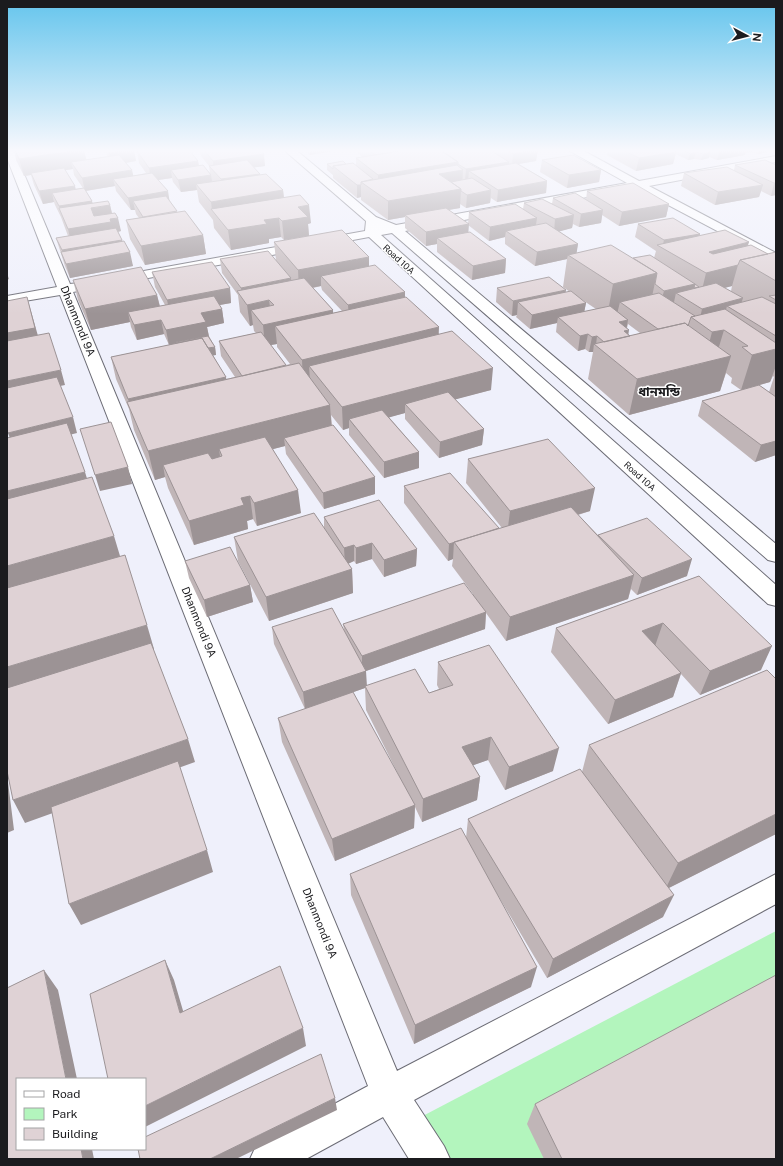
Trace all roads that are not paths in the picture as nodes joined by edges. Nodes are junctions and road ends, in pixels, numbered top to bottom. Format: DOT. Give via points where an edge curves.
graph roads {
  1 [pos="31,204"];
  2 [pos="347,204"];
  3 [pos="527,204"];
  4 [pos="675,204"];
  5 [pos="371,227"];
  6 [pos="395,229"];
  7 [pos="776,258"];
  8 [pos="104,282"];
  9 [pos="89,285"];
  10 [pos="65,290"];
  11 [pos="7,300"];
  12 [pos="776,555"];
  13 [pos="776,598"];
  14 [pos="776,888"];
  15 [pos="389,1094"];
  16 [pos="269,1159"];
  17 [pos="431,1159"];
  1 -- 10 [label="street, Dhanmondi 9A"];
  2 -- 5 [label="street"];
  3 -- 6 [label="street"];
  4 -- 7 [label="street"];
  5 -- 6 [label="street, Road 10A"];
  5 -- 8 [label="street"];
  5 -- 13 [label="street, Road 10A"];
  6 -- 12 [label="street, Road 10A"];
  9 -- 10 [label="street"];
  10 -- 11 [label="street"];
  10 -- 15 [label="street, Dhanmondi 9A"];
  14 -- 15 [label="street"];
  15 -- 16 [label="street"];
  15 -- 17 [label="street, Dhanmondi 9A"];
}
